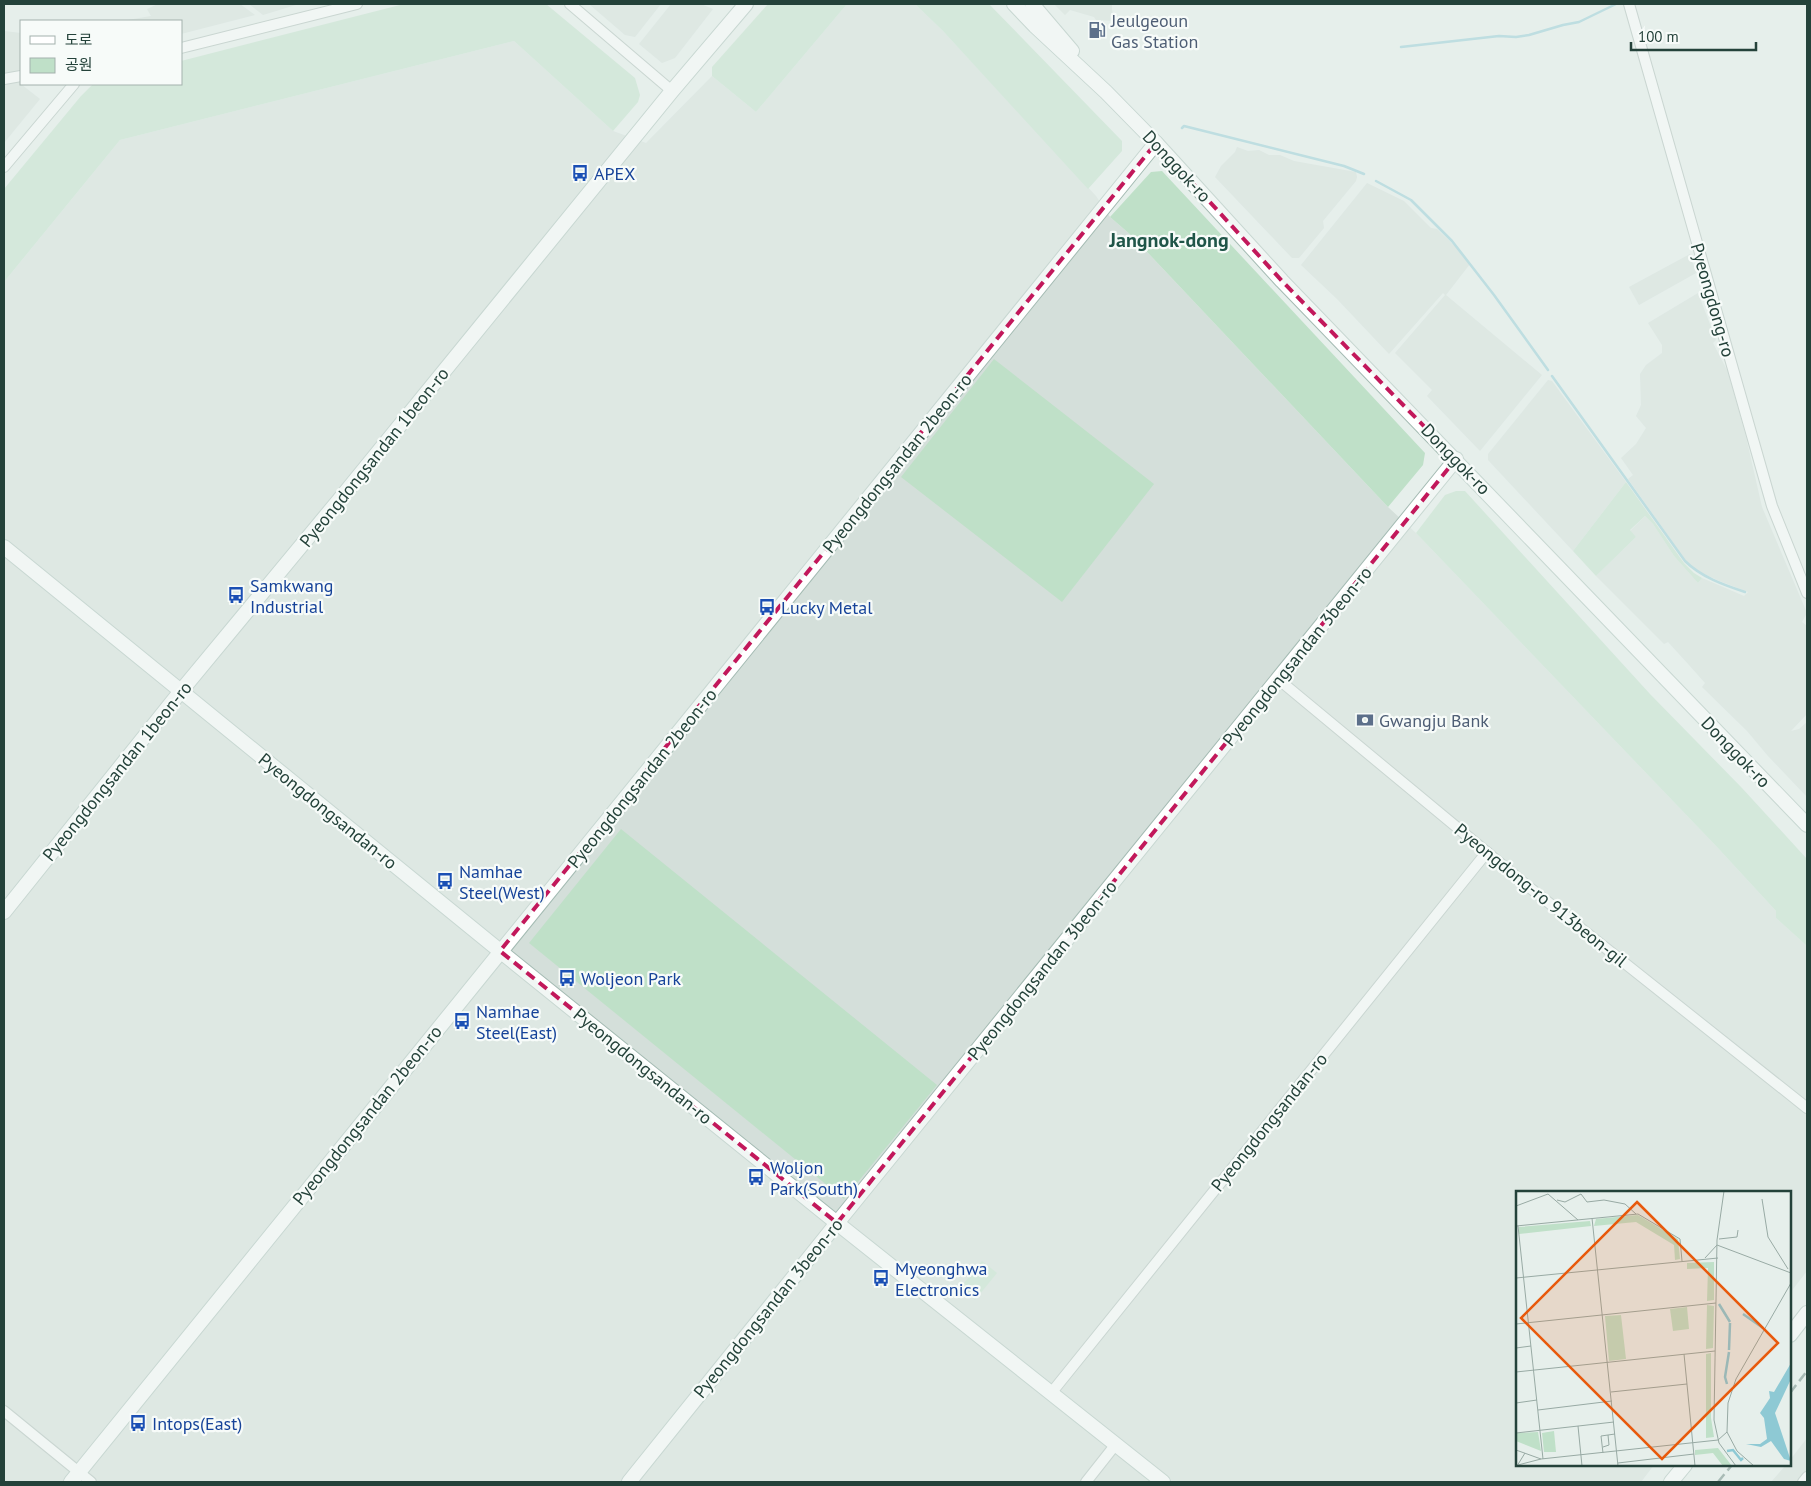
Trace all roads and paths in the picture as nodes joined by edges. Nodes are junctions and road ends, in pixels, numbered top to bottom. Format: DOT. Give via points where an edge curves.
graph roads {
  1 [pos="357,4"];
  2 [pos="570,4"];
  3 [pos="746,4"];
  4 [pos="1014,4"];
  5 [pos="1032,4"];
  6 [pos="1629,4"];
  7 [pos="182,48"];
  8 [pos="20,76"];
  9 [pos="4,79"];
  10 [pos="73,85"];
  11 [pos="672,91"];
  12 [pos="1106,92"];
  13 [pos="1156,143"];
  14 [pos="4,167"];
  15 [pos="1456,460"];
  16 [pos="4,547"];
  17 [pos="1807,593"];
  18 [pos="1278,679"];
  19 [pos="181,691"];
  20 [pos="1807,825"];
  21 [pos="1487,852"];
  22 [pos="4,912"];
  23 [pos="500,951"];
  24 [pos="1807,1108"];
  25 [pos="837,1223"];
  26 [pos="1807,1313"];
  27 [pos="1791,1334"];
  28 [pos="1052,1392"];
  29 [pos="4,1411"];
  30 [pos="1116,1444"];
  31 [pos="1684,1466"];
  32 [pos="75,1477"];
  33 [pos="1807,1477"];
  34 [pos="91,1482"];
  35 [pos="629,1482"];
  36 [pos="1086,1482"];
  37 [pos="1163,1482"];
  38 [pos="1671,1482"];
  39 [pos="1803,1482"];
  1 -- 7 [label="street"];
  2 -- 11 [label="street"];
  3 -- 11 [label="street, Pyeongdongsandan 1beon-ro"];
  4 -- 12 [label="street, Donggok-ro"];
  5 -- 12 [label="street, Donggok-ro"];
  6 -- 17 [label="street, Pyeongdong-ro" via="1772,506"];
  8 -- 9 [label="street"];
  10 -- 14 [label="street"];
  11 -- 19 [label="street, Pyeongdongsandan 1beon-ro"];
  12 -- 13 [label="street, Donggok-ro"];
  13 -- 15 [label="street, Donggok-ro" via="1282,281"];
  13 -- 23 [label="street, Pyeongdongsandan 2beon-ro"];
  15 -- 18 [label="street, Pyeongdongsandan 3beon-ro"];
  15 -- 20 [label="street, Donggok-ro"];
  16 -- 19 [label="street, Pyeongdongsandan-ro"];
  18 -- 21 [label="street, Pyeongdong-ro 913beon-gil"];
  18 -- 25 [label="street, Pyeongdongsandan 3beon-ro"];
  19 -- 22 [label="street, Pyeongdongsandan 1beon-ro"];
  19 -- 23 [label="street, Pyeongdongsandan-ro"];
  21 -- 24 [label="street, Pyeongdong-ro 913beon-gil"];
  21 -- 28 [label="street, Pyeongdongsandan-ro"];
  23 -- 25 [label="street, Pyeongdongsandan-ro"];
  23 -- 32 [label="street, Pyeongdongsandan 2beon-ro"];
  25 -- 28 [label="street, Pyeongdongsandan-ro"];
  25 -- 35 [label="street, Pyeongdongsandan 3beon-ro"];
  26 -- 27 [label="street"];
  28 -- 30 [label="street, Pyeongdongsandan-ro"];
  29 -- 32 [label="street"];
  30 -- 36 [label="street"];
  30 -- 37 [label="street, Pyeongdongsandan-ro"];
  31 -- 38 [label="street"];
  32 -- 34 [label="street"];
  33 -- 39 [label="street"];
}
